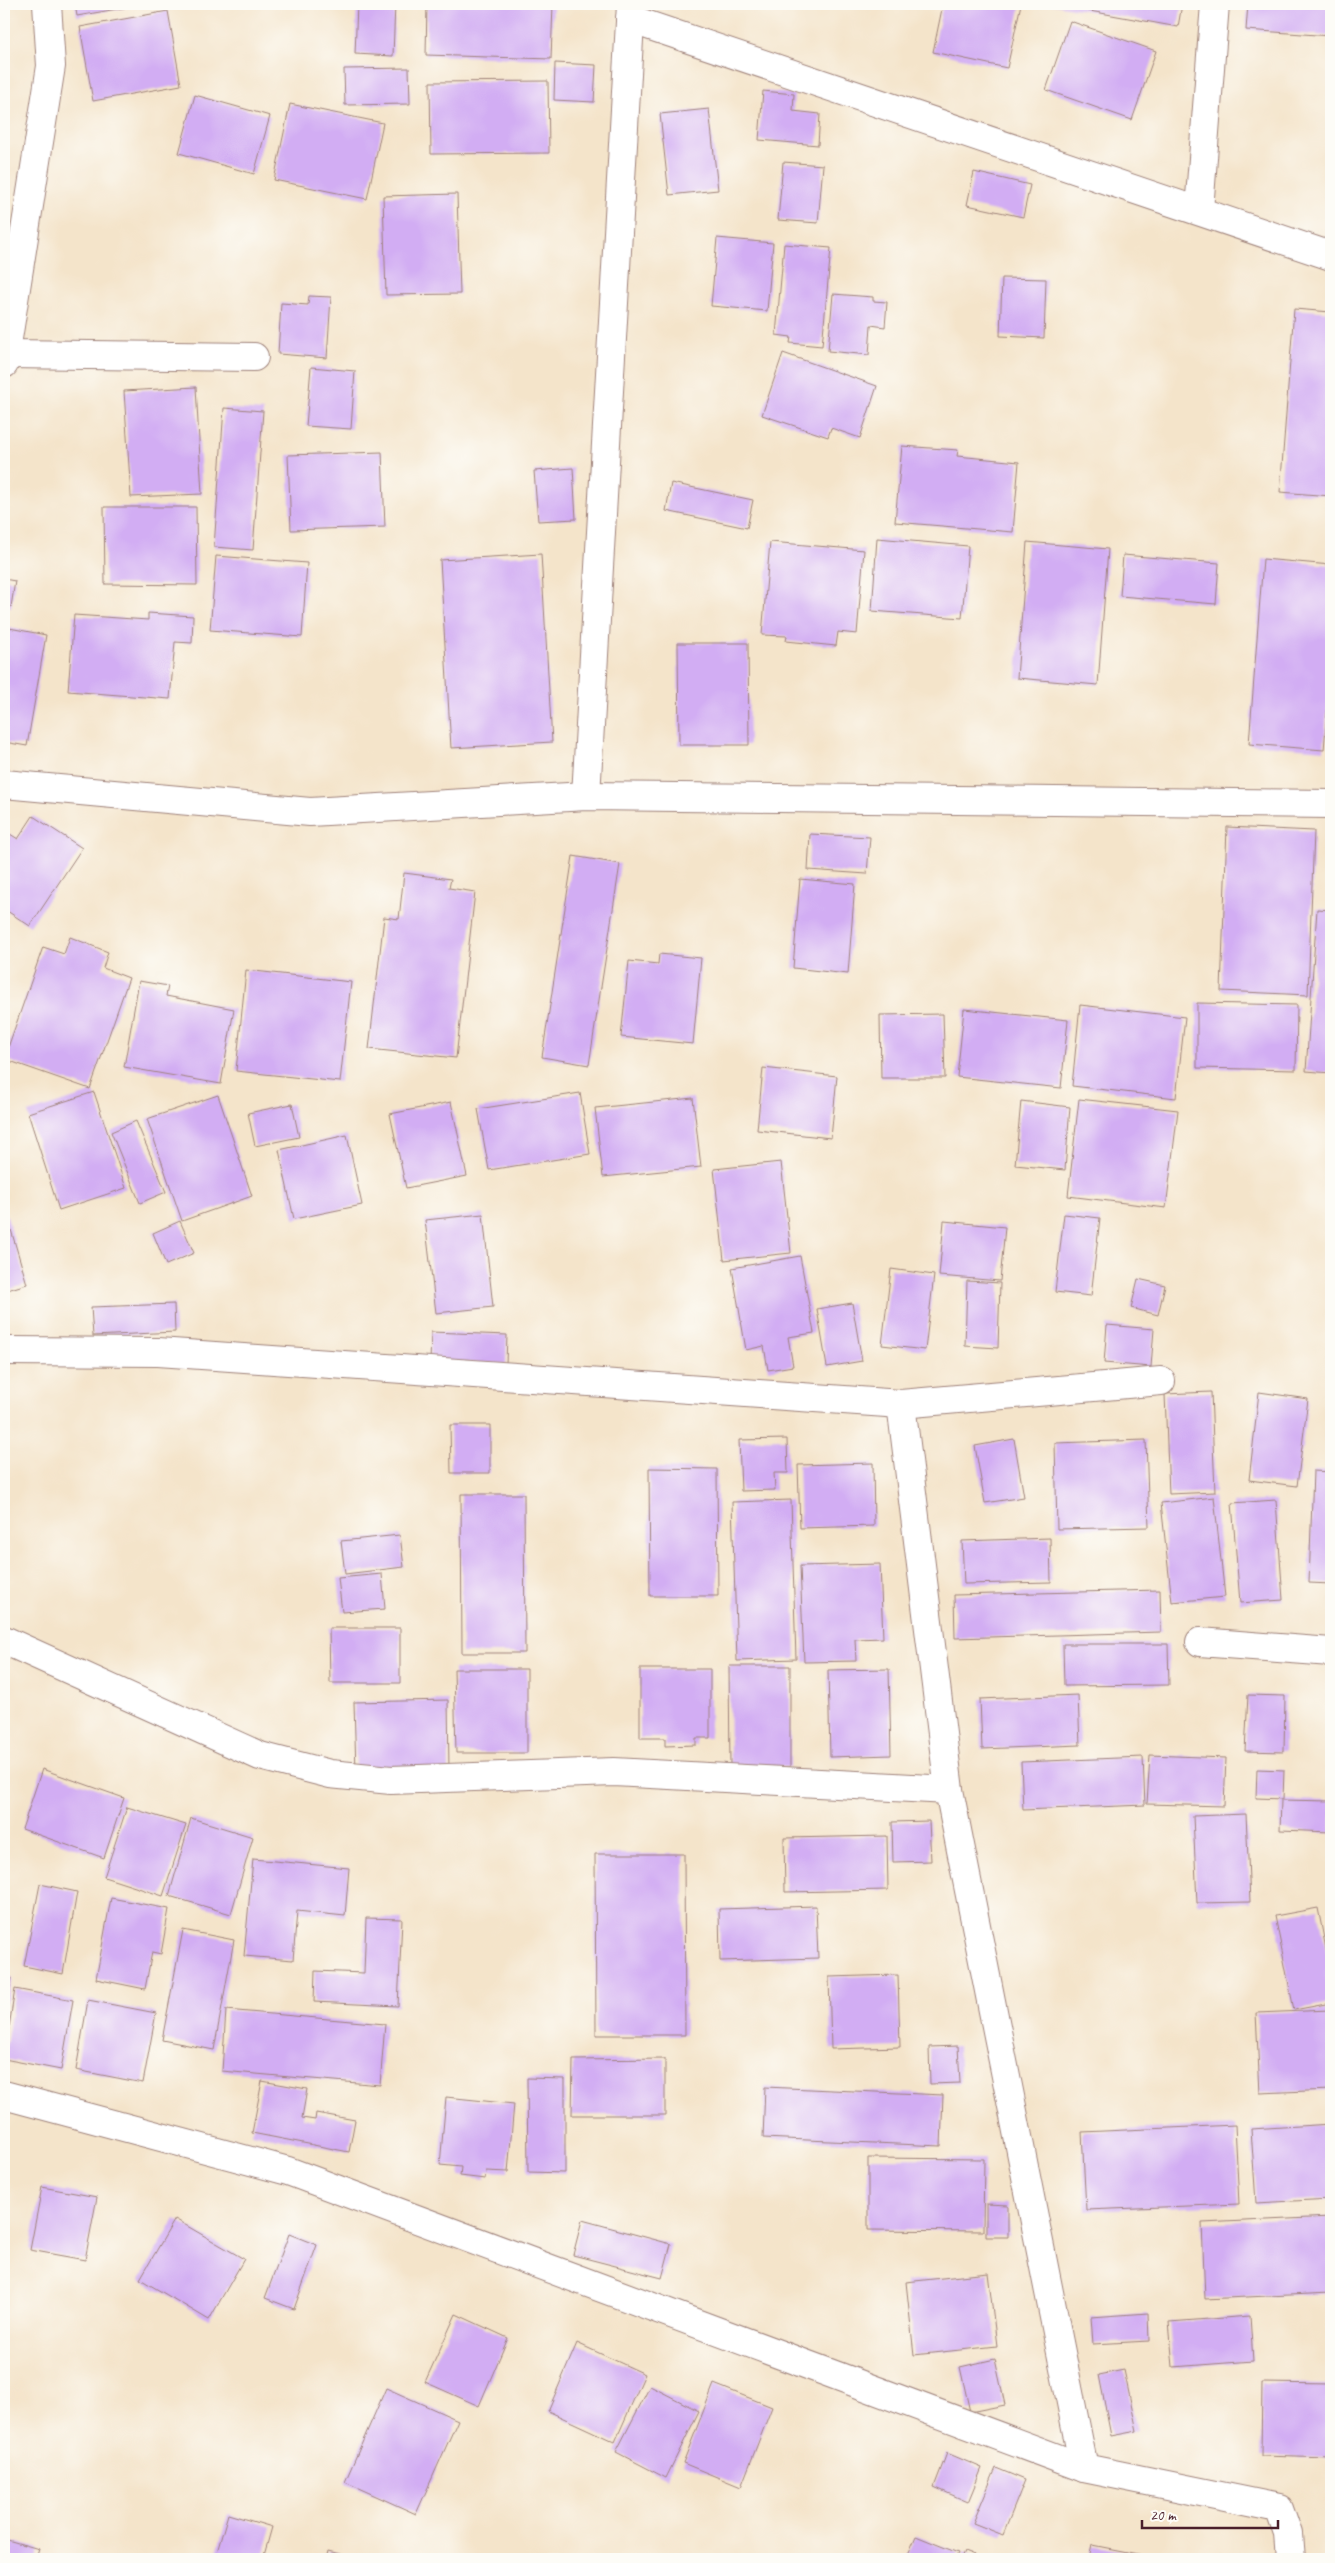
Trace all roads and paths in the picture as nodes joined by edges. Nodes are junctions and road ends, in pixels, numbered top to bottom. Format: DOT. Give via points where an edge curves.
graph roads {
  1 [pos="47,4"];
  2 [pos="1215,4"];
  3 [pos="631,11"];
  4 [pos="1199,210"];
  5 [pos="1331,256"];
  6 [pos="254,357"];
  7 [pos="5,359"];
  8 [pos="4,784"];
  9 [pos="586,796"];
  10 [pos="1331,804"];
  11 [pos="4,1351"];
  12 [pos="1161,1381"];
  13 [pos="902,1404"];
  14 [pos="4,1640"];
  15 [pos="1200,1642"];
  16 [pos="1331,1652"];
  17 [pos="949,1790"];
  18 [pos="4,2096"];
  19 [pos="1084,2468"];
  20 [pos="1290,2559"];
  1 -- 7 [label="street" via="51,66"];
  2 -- 4 [label="street"];
  3 -- 4 [label="street"];
  3 -- 9 [label="street"];
  4 -- 5 [label="street"];
  6 -- 7 [label="street"];
  8 -- 9 [label="street" via="310,812"];
  9 -- 10 [label="street"];
  11 -- 13 [label="street" via="158,1352"];
  12 -- 13 [label="street"];
  13 -- 17 [label="street"];
  14 -- 17 [label="street" via="260,1756 330,1774 391,1780 614,1772"];
  15 -- 16 [label="street"];
  17 -- 19 [label="street"];
  18 -- 19 [label="street" via="288,2172"];
  19 -- 20 [label="street" via="1279,2508 1288,2534"];
}
